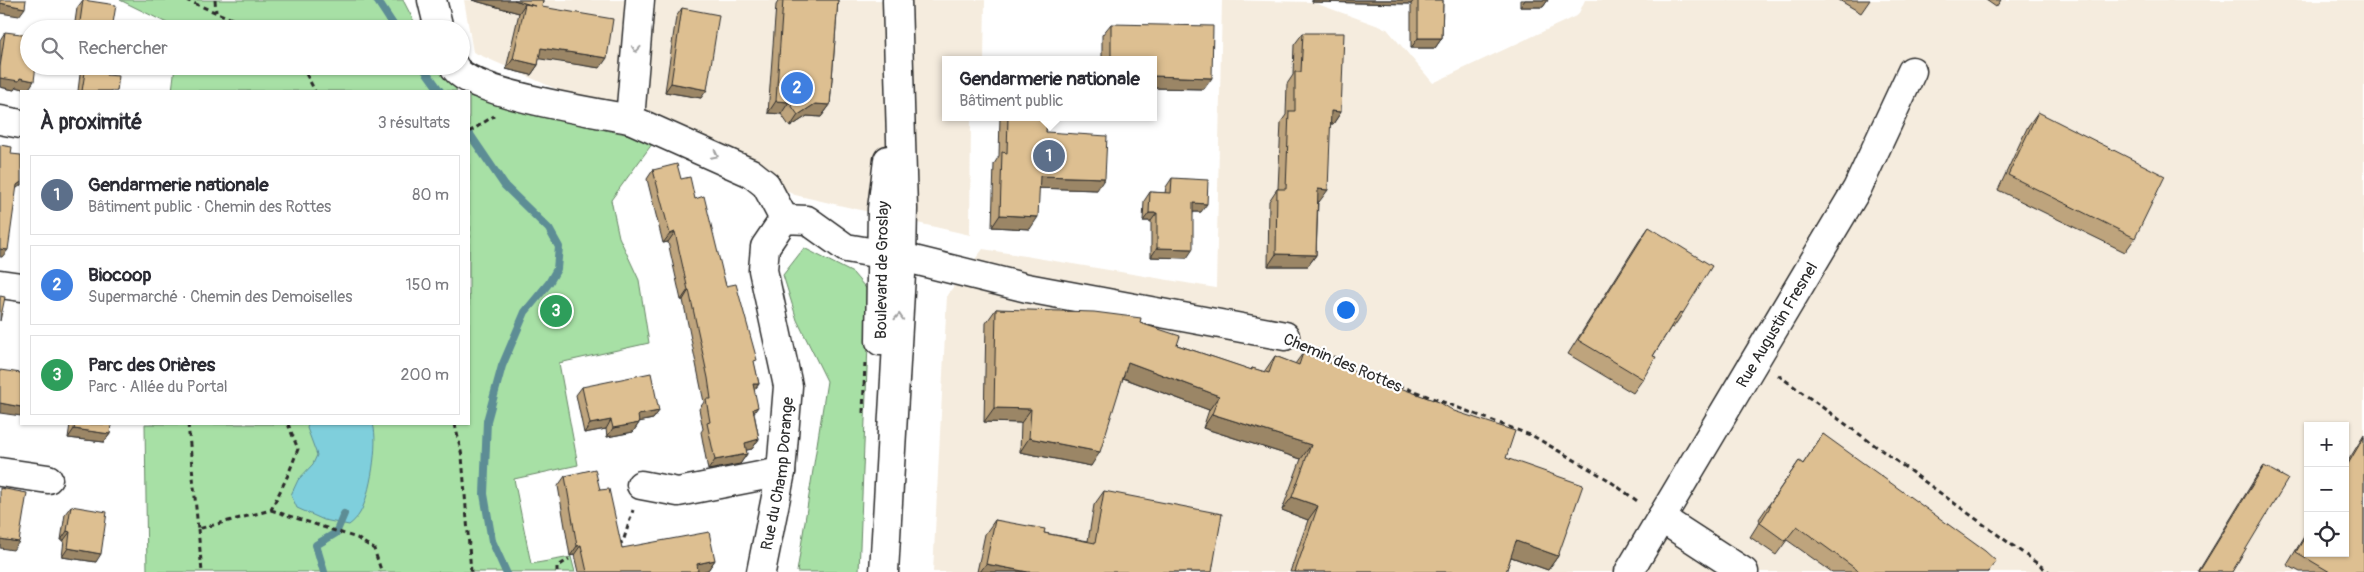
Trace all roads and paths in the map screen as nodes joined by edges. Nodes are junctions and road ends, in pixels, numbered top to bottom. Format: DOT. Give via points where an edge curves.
graph roads {
  1 [pos="186,0"];
  2 [pos="215,0"];
  3 [pos="432,0"];
  4 [pos="640,0"];
  5 [pos="897,0"];
  6 [pos="216,12"];
  7 [pos="235,20"];
  8 [pos="437,20"];
  9 [pos="1912,71"];
  10 [pos="307,75"];
  11 [pos="463,75"];
  12 [pos="314,90"];
  13 [pos="630,119"];
  14 [pos="0,120"];
  15 [pos="488,120"];
  16 [pos="20,124"];
  17 [pos="470,131"];
  18 [pos="784,220"];
  19 [pos="891,256"];
  20 [pos="0,284"];
  21 [pos="20,287"];
  22 [pos="1285,336"];
  23 [pos="866,352"];
  24 [pos="1756,359"];
  25 [pos="863,420"];
  26 [pos="188,425"];
  27 [pos="288,425"];
  28 [pos="455,425"];
  29 [pos="0,472"];
  30 [pos="781,472"];
  31 [pos="48,479"];
  32 [pos="641,486"];
  33 [pos="271,510"];
  34 [pos="1661,518"];
  35 [pos="198,529"];
  36 [pos="615,545"];
  37 [pos="569,559"];
  38 [pos="202,572"];
  39 [pos="380,572"];
  40 [pos="471,572"];
  41 [pos="556,572"];
  42 [pos="761,572"];
  43 [pos="884,572"];
  44 [pos="1629,572"];
  45 [pos="1744,572"];
  46 [pos="2049,572"];
  1 -- 6 [label="path"];
  2 -- 6 [label="path"];
  3 -- 8 [label="street"];
  4 -- 13 [label="street, one-way"];
  5 -- 19 [label="street, Boulevard de Groslay" via="903,209"];
  6 -- 7 [label="path"];
  9 -- 24 [label="street, Rue Augustin Fresnel" via="1857,189"];
  10 -- 12 [label="path"];
  11 -- 13 [label="street" via="475,83 512,94"];
  13 -- 18 [label="street, one-way" via="751,173 766,185"];
  14 -- 16 [label="street"];
  15 -- 17 [label="path"];
  18 -- 19 [label="street" via="807,220 846,248"];
  18 -- 30 [label="street, Rue du Champ Dorange" via="765,247 763,270 788,386"];
  19 -- 22 [label="street, Chemin des Rottes" via="1027,288"];
  19 -- 43 [label="street, Boulevard de Groslay"];
  20 -- 21 [label="street"];
  22 -- 34 [label="path, Chemin des Rottes" via="1390,382 1533,436 1607,479"];
  23 -- 25 [label="path"];
  24 -- 34 [label="street, Rue Augustin Fresnel"];
  24 -- 46 [label="path"];
  26 -- 35 [label="path"];
  27 -- 33 [label="path" via="298,448"];
  28 -- 40 [label="path" via="462,456"];
  29 -- 31 [label="street"];
  30 -- 32 [label="street" via="678,492"];
  30 -- 42 [label="street, Rue du Champ Dorange"];
  32 -- 36 [label="path" via="622,542"];
  33 -- 35 [label="path"];
  33 -- 39 [label="path" via="357,538 374,549"];
  34 -- 44 [label="street, Rue Augustin Fresnel"];
  34 -- 45 [label="street"];
  35 -- 38 [label="path"];
  37 -- 41 [label="path"];
}
